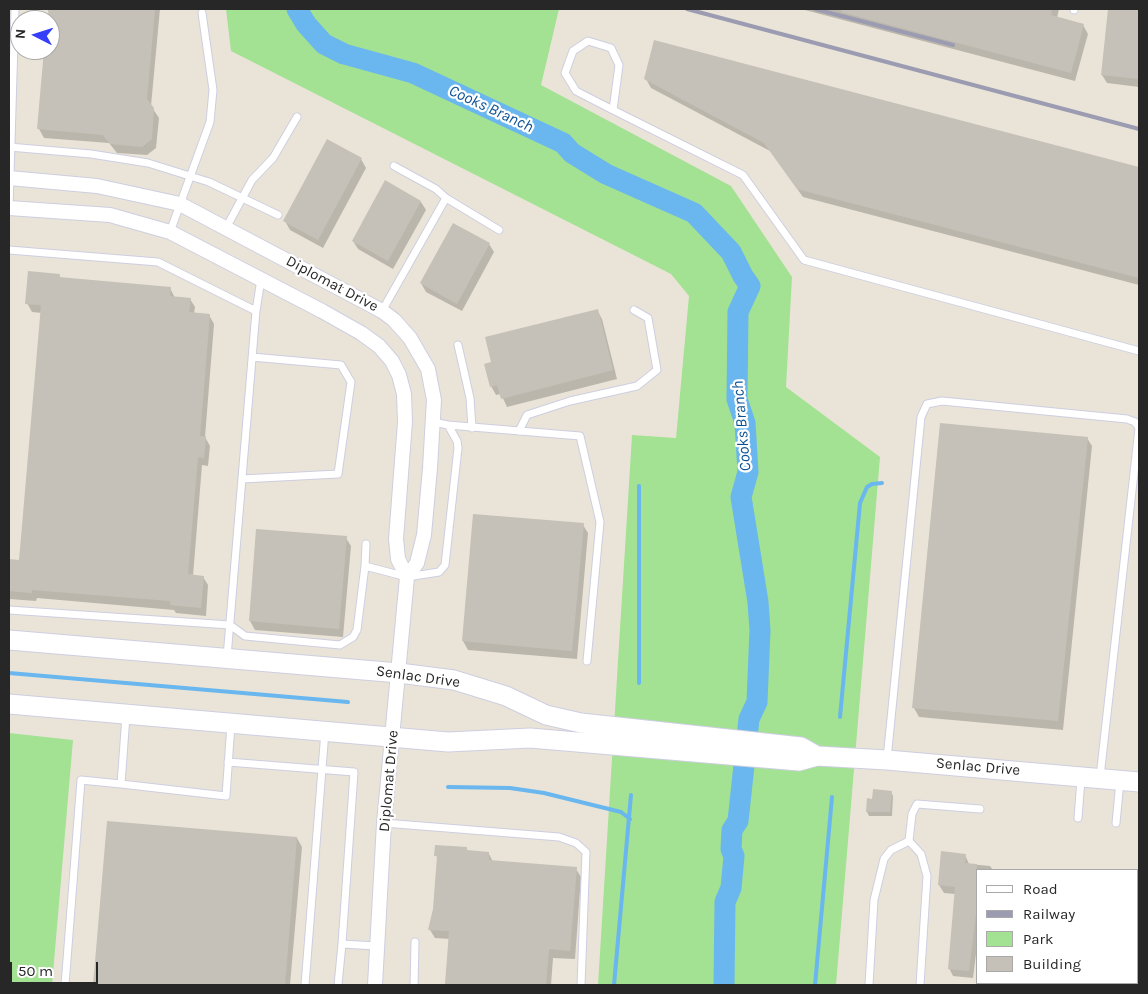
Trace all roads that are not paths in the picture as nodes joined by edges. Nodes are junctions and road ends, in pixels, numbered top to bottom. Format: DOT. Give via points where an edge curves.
graph roads {
  1 [pos="14,9"];
  2 [pos="202,13"];
  3 [pos="10,110"];
  4 [pos="613,110"];
  5 [pos="297,117"];
  6 [pos="9,147"];
  7 [pos="394,166"];
  8 [pos="190,176"];
  9 [pos="9,178"];
  10 [pos="243,197"];
  11 [pos="446,198"];
  12 [pos="180,204"];
  13 [pos="9,208"];
  14 [pos="9,215"];
  15 [pos="278,215"];
  16 [pos="226,228"];
  17 [pos="499,230"];
  18 [pos="170,232"];
  19 [pos="9,250"];
  20 [pos="261,279"];
  21 [pos="256,310"];
  22 [pos="634,310"];
  23 [pos="382,311"];
  24 [pos="458,344"];
  25 [pos="1139,351"];
  26 [pos="252,357"];
  27 [pos="434,422"];
  28 [pos="448,425"];
  29 [pos="472,428"];
  30 [pos="519,432"];
  31 [pos="242,479"];
  32 [pos="366,544"];
  33 [pos="365,566"];
  34 [pos="407,578"];
  35 [pos="9,610"];
  36 [pos="230,625"];
  37 [pos="9,640"];
  38 [pos="227,658"];
  39 [pos="587,661"];
  40 [pos="399,673"];
  41 [pos="9,704"];
  42 [pos="126,715"];
  43 [pos="232,724"];
  44 [pos="325,731"];
  45 [pos="393,736"];
  46 [pos="686,742"];
  47 [pos="887,760"];
  48 [pos="228,762"];
  49 [pos="324,769"];
  50 [pos="1081,777"];
  51 [pos="1100,778"];
  52 [pos="1120,780"];
  53 [pos="1139,782"];
  54 [pos="121,784"];
  55 [pos="980,809"];
  56 [pos="1078,818"];
  57 [pos="384,823"];
  58 [pos="1116,823"];
  59 [pos="909,841"];
  60 [pos="415,942"];
  61 [pos="342,944"];
  62 [pos="376,946"];
  63 [pos="65,985"];
  64 [pos="306,985"];
  65 [pos="338,985"];
  66 [pos="375,985"];
  67 [pos="414,985"];
  68 [pos="581,985"];
  69 [pos="869,985"];
  70 [pos="920,985"];
  1 -- 3 [label="lane"];
  2 -- 8 [label="lane" via="213,90 210,122"];
  3 -- 6 [label="lane"];
  4 -- 4 [label="lane" via="576,91 565,73 573,51 588,41 612,48 619,65"];
  4 -- 25 [label="lane" via="743,175 804,260"];
  5 -- 10 [label="lane" via="273,158 252,180"];
  6 -- 8 [label="lane" via="148,163"];
  6 -- 9 [label="lane"];
  7 -- 11 [label="lane"];
  8 -- 10 [label="lane"];
  8 -- 12 [label="lane"];
  9 -- 12 [label="street, Diplomat Drive" via="97,186"];
  9 -- 13 [label="lane"];
  10 -- 15 [label="lane"];
  10 -- 16 [label="lane"];
  11 -- 17 [label="lane"];
  11 -- 23 [label="lane"];
  12 -- 16 [label="street, Diplomat Drive"];
  12 -- 18 [label="lane"];
  13 -- 14 [label="lane"];
  13 -- 18 [label="street, Diplomat Drive" via="110,215"];
  16 -- 23 [label="street, Diplomat Drive"];
  18 -- 20 [label="street, Diplomat Drive"];
  19 -- 21 [label="lane" via="158,262"];
  20 -- 21 [label="lane"];
  20 -- 34 [label="street, Diplomat Drive" via="362,333 379,346 399,375 404,394 405,422 396,539 398,559"];
  21 -- 26 [label="lane"];
  22 -- 30 [label="lane" via="648,318 657,370 638,386 570,401 527,415"];
  23 -- 27 [label="street, Diplomat Drive" via="394,320 421,354 431,384"];
  24 -- 29 [label="lane" via="470,398"];
  26 -- 31 [label="lane"];
  26 -- 31 [label="lane" via="341,365 351,382 338,474"];
  27 -- 28 [label="lane"];
  27 -- 34 [label="street, Diplomat Drive" via="424,536 417,562"];
  28 -- 29 [label="lane"];
  28 -- 34 [label="lane" via="458,448 445,565 439,572"];
  29 -- 30 [label="lane"];
  30 -- 39 [label="lane" via="580,436 600,522"];
  31 -- 36 [label="lane"];
  32 -- 33 [label="lane"];
  33 -- 34 [label="lane"];
  33 -- 36 [label="lane" via="357,630 353,637 340,645 245,636"];
  34 -- 40 [label="street, Diplomat Drive"];
  35 -- 36 [label="lane"];
  36 -- 38 [label="lane"];
  37 -- 38 [label="street, Senlac Drive"];
  38 -- 40 [label="street, Senlac Drive"];
  40 -- 45 [label="street, Diplomat Drive"];
  40 -- 46 [label="street, Senlac Drive" via="477,686 546,715"];
  41 -- 42 [label="street, Senlac Drive"];
  42 -- 43 [label="street, Senlac Drive"];
  42 -- 54 [label="lane"];
  43 -- 44 [label="street, Senlac Drive"];
  43 -- 48 [label="lane"];
  44 -- 45 [label="street, Senlac Drive"];
  44 -- 49 [label="lane"];
  45 -- 46 [label="street, Senlac Drive" via="448,742 530,738"];
  45 -- 57 [label="street, Diplomat Drive"];
  46 -- 47 [label="street, Senlac Drive" via="799,761 817,756"];
  47 -- 50 [label="street, Senlac Drive"];
  47 -- 51 [label="lane" via="921,417 927,404 942,402 1127,419 1139,428"];
  48 -- 49 [label="lane"];
  48 -- 54 [label="lane" via="226,796"];
  49 -- 61 [label="lane" via="354,772"];
  49 -- 64 [label="lane"];
  50 -- 51 [label="street, Senlac Drive"];
  50 -- 56 [label="lane"];
  51 -- 52 [label="street, Senlac Drive"];
  52 -- 53 [label="street, Senlac Drive"];
  52 -- 58 [label="lane"];
  54 -- 63 [label="lane" via="81,780"];
  55 -- 59 [label="lane" via="917,804 912,814"];
  57 -- 62 [label="street, Diplomat Drive"];
  57 -- 68 [label="lane" via="559,837 576,843 586,852"];
  59 -- 69 [label="lane" via="891,850 884,859 874,900"];
  59 -- 70 [label="lane" via="922,854 927,876"];
  60 -- 67 [label="lane"];
  61 -- 62 [label="lane"];
  61 -- 65 [label="lane"];
  62 -- 66 [label="street, Diplomat Drive"];
}
